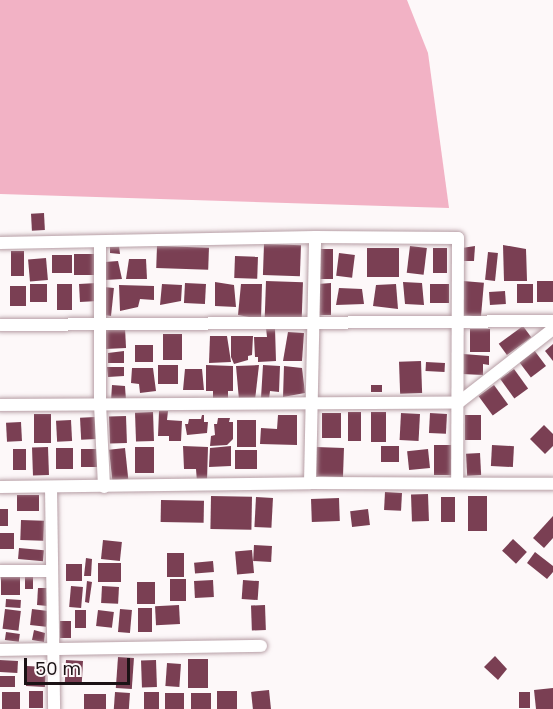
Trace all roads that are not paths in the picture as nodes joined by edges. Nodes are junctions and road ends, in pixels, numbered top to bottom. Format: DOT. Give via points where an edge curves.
graph roads {
  1 [pos="315,237"];
  2 [pos="100,242"];
  3 [pos="0,243"];
  4 [pos="553,321"];
  5 [pos="458,322"];
  6 [pos="312,323"];
  7 [pos="0,325"];
  8 [pos="99,325"];
  9 [pos="553,329"];
  10 [pos="312,403"];
  11 [pos="458,403"];
  12 [pos="100,404"];
  13 [pos="0,405"];
  14 [pos="310,483"];
  15 [pos="457,483"];
  16 [pos="553,484"];
  17 [pos="0,487"];
  18 [pos="51,487"];
  19 [pos="104,487"];
  20 [pos="0,571"];
  21 [pos="52,571"];
  22 [pos="261,646"];
  23 [pos="51,649"];
  24 [pos="0,650"];
  25 [pos="54,709"];
  1 -- 2 [label="street"];
  1 -- 5 [label="street" via="458,238"];
  1 -- 6 [label="street"];
  2 -- 3 [label="street"];
  2 -- 8 [label="street"];
  4 -- 5 [label="street"];
  5 -- 6 [label="street"];
  5 -- 11 [label="street"];
  6 -- 8 [label="street"];
  6 -- 10 [label="street"];
  7 -- 8 [label="street"];
  8 -- 12 [label="street"];
  9 -- 11 [label="street"];
  10 -- 11 [label="street"];
  10 -- 12 [label="street"];
  10 -- 14 [label="street"];
  11 -- 15 [label="street"];
  12 -- 13 [label="street"];
  12 -- 19 [label="street"];
  14 -- 15 [label="street"];
  14 -- 19 [label="street"];
  15 -- 16 [label="street"];
  17 -- 18 [label="street"];
  18 -- 19 [label="street"];
  18 -- 21 [label="street"];
  20 -- 21 [label="street"];
  21 -- 23 [label="street"];
  22 -- 23 [label="street"];
  23 -- 24 [label="street"];
  23 -- 25 [label="street"];
}
